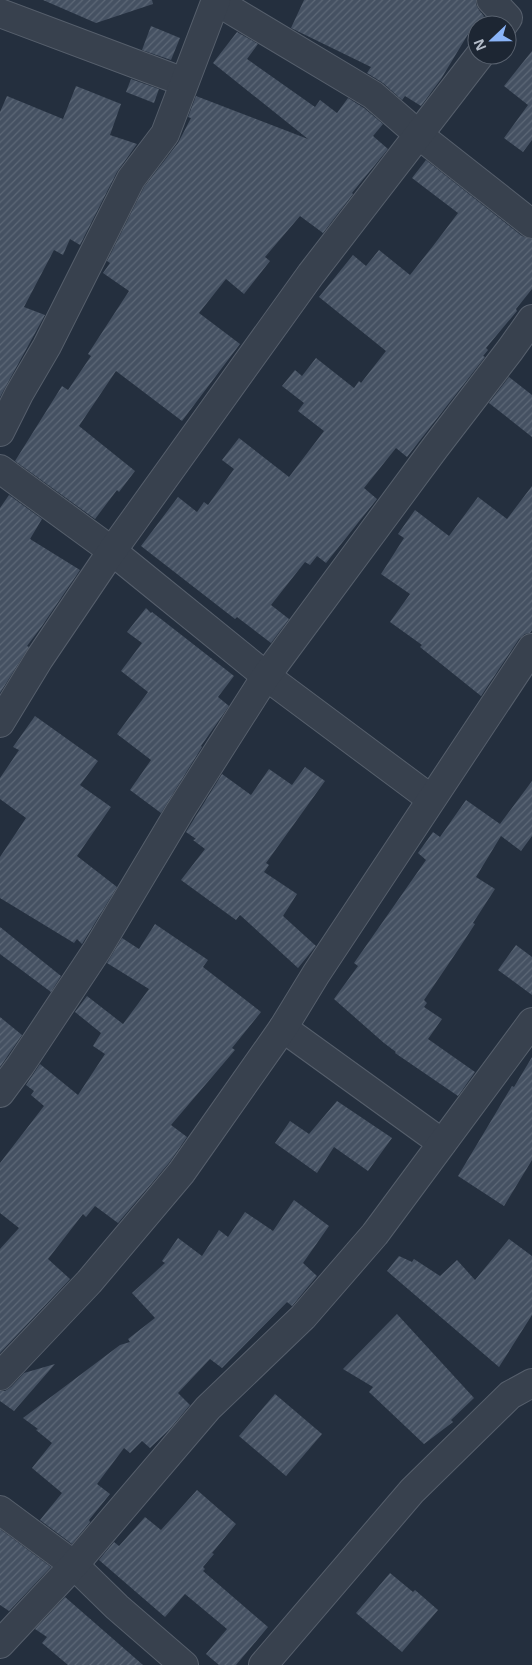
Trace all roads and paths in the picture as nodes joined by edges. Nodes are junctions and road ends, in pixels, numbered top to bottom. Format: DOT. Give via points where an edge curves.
graph roads {
  1 [pos="491,0"];
  2 [pos="216,1"];
  3 [pos="0,13"];
  4 [pos="505,15"];
  5 [pos="472,65"];
  6 [pos="184,82"];
  7 [pos="419,135"];
  8 [pos="532,224"];
  9 [pos="532,318"];
  10 [pos="0,432"];
  11 [pos="0,469"];
  12 [pos="112,551"];
  13 [pos="532,648"];
  14 [pos="266,676"];
  15 [pos="0,723"];
  16 [pos="431,799"];
  17 [pos="532,1022"];
  18 [pos="283,1028"];
  19 [pos="0,1093"];
  20 [pos="442,1143"];
  21 [pos="0,1376"];
  22 [pos="532,1383"];
  23 [pos="0,1510"];
  24 [pos="74,1565"];
  25 [pos="0,1644"];
  26 [pos="184,1665"];
  27 [pos="263,1665"];
  1 -- 4 [label="street"];
  2 -- 6 [label="street"];
  2 -- 7 [label="street" via="373,95"];
  3 -- 6 [label="street"];
  5 -- 7 [label="street"];
  6 -- 10 [label="street" via="165,134 131,179"];
  7 -- 8 [label="street"];
  7 -- 12 [label="street" via="311,274"];
  9 -- 14 [label="street"];
  11 -- 12 [label="street"];
  12 -- 14 [label="street"];
  12 -- 15 [label="street" via="39,658"];
  13 -- 16 [label="street"];
  14 -- 16 [label="street"];
  14 -- 19 [label="street" via="97,950"];
  16 -- 18 [label="street"];
  17 -- 20 [label="street"];
  18 -- 20 [label="street"];
  18 -- 21 [label="street" via="181,1173 89,1282"];
  20 -- 24 [label="street" via="375,1234 309,1309 208,1408"];
  22 -- 27 [label="street" via="510,1395 406,1497"];
  23 -- 24 [label="street"];
  24 -- 25 [label="street"];
  24 -- 26 [label="street"];
}
